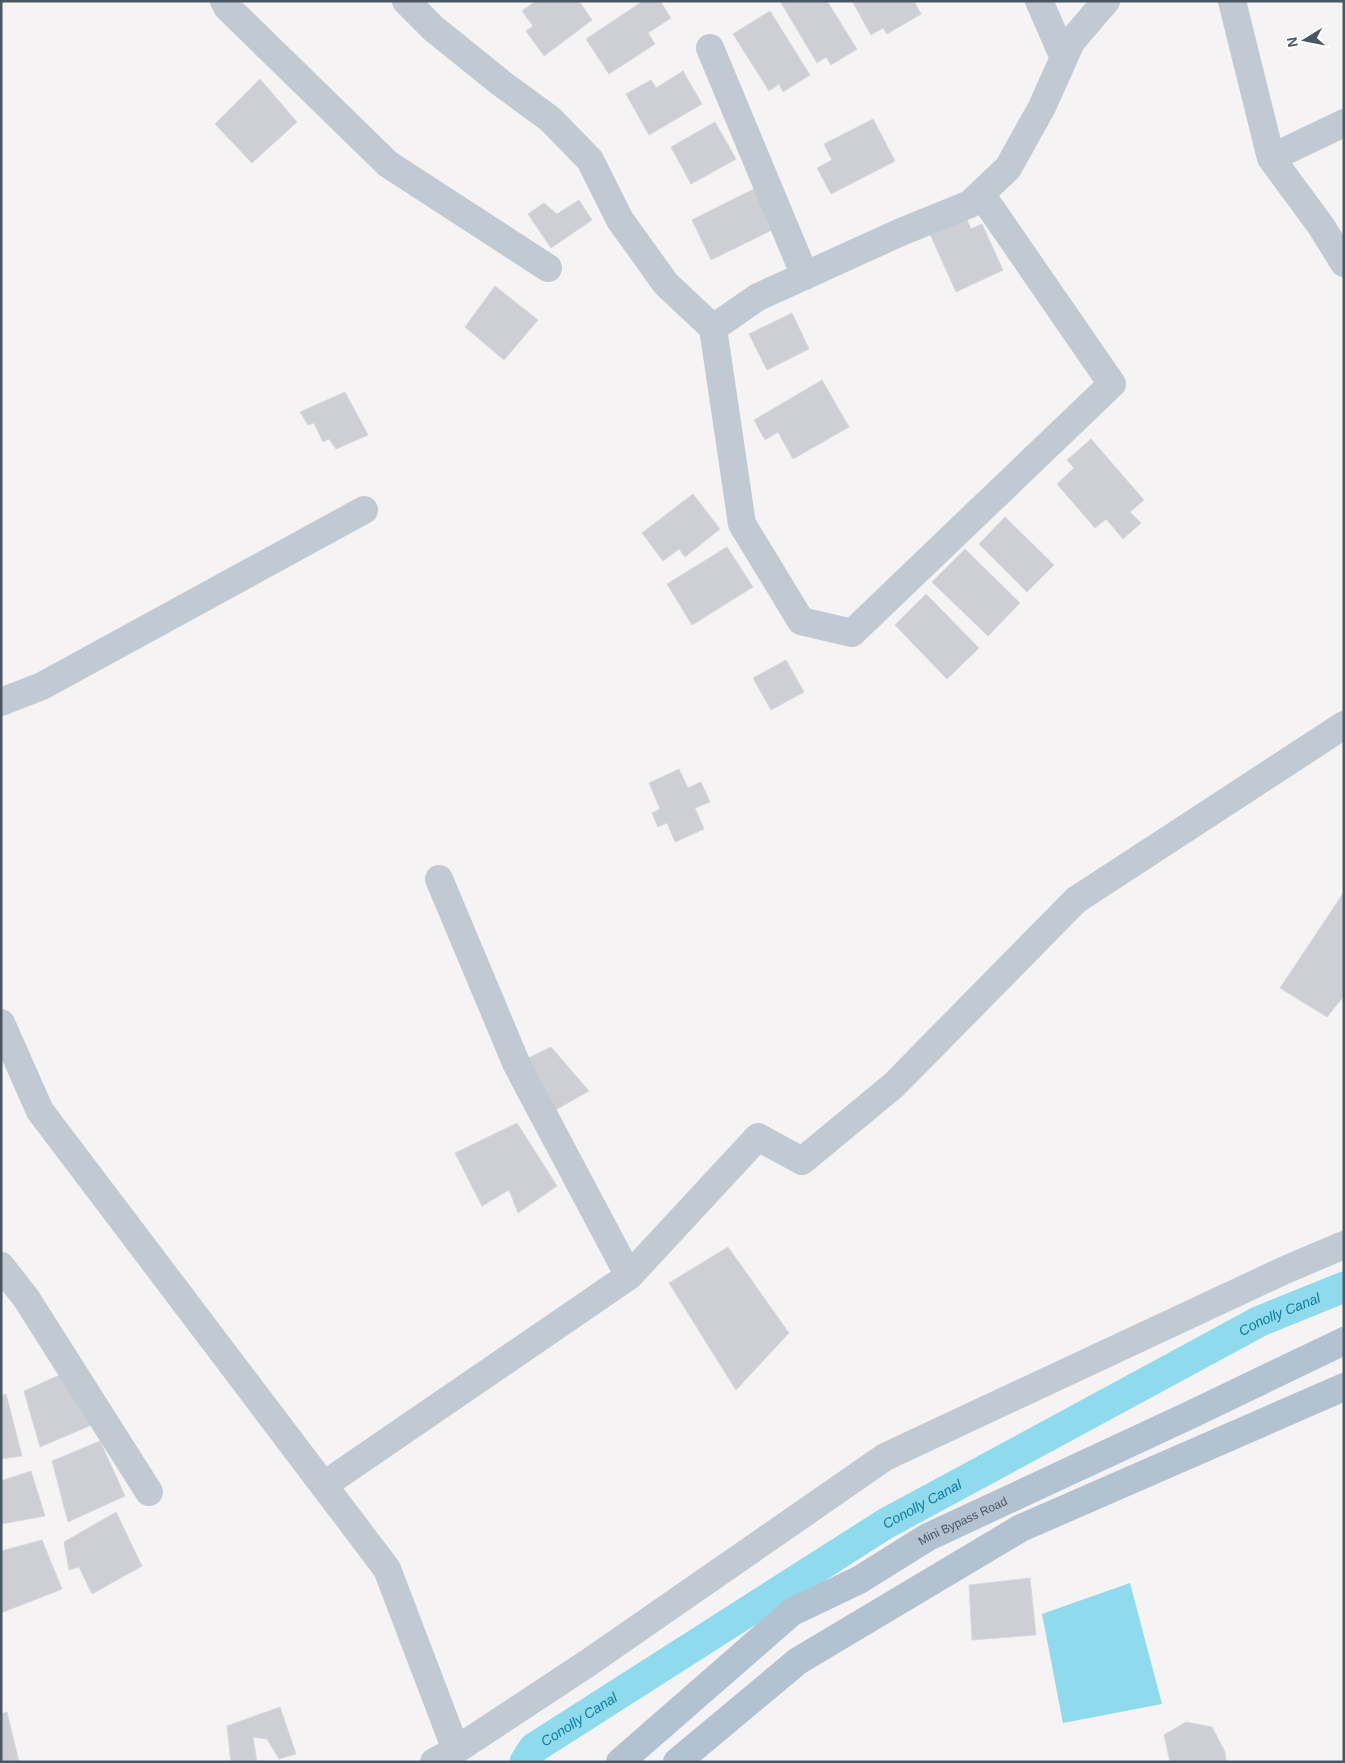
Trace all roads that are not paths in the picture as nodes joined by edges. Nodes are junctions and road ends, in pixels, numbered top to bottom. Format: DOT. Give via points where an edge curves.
graph roads {
  1 [pos="224,1"];
  2 [pos="406,1"];
  3 [pos="1039,1"];
  4 [pos="1106,1"];
  5 [pos="1232,1"];
  6 [pos="710,48"];
  7 [pos="1064,58"];
  8 [pos="1344,123"];
  9 [pos="1271,158"];
  10 [pos="981,194"];
  11 [pos="1344,263"];
  12 [pos="548,268"];
  13 [pos="805,276"];
  14 [pos="713,328"];
  15 [pos="364,510"];
  16 [pos="1,702"];
  17 [pos="1344,725"];
  18 [pos="439,879"];
  19 [pos="1,1022"];
  20 [pos="1344,1245"];
  21 [pos="1,1266"];
  22 [pos="629,1276"];
  23 [pos="1344,1340"];
  24 [pos="1344,1387"];
  25 [pos="324,1485"];
  26 [pos="149,1492"];
  27 [pos="453,1756"];
  28 [pos="620,1762"];
  29 [pos="677,1762"];
  1 -- 12 [label="street" via="226,7 388,164"];
  2 -- 14 [label="street" via="457,47 550,119 590,160 620,220 666,284"];
  3 -- 7 [label="street"];
  4 -- 7 [label="street" via="1072,42"];
  5 -- 9 [label="street"];
  6 -- 13 [label="street"];
  7 -- 10 [label="street" via="1042,107 1008,168"];
  8 -- 9 [label="street"];
  9 -- 11 [label="street"];
  10 -- 13 [label="street" via="970,204"];
  10 -- 14 [label="street" via="1112,384 852,633 801,622 742,524"];
  13 -- 14 [label="street" via="758,297"];
  15 -- 16 [label="street" via="42,686"];
  17 -- 22 [label="street" via="1076,900 894,1085 802,1161 758,1137"];
  18 -- 22 [label="street" via="517,1065"];
  19 -- 25 [label="street" via="40,1111"];
  20 -- 27 [label="street" via="885,1456"];
  21 -- 26 [label="street" via="26,1298"];
  22 -- 25 [label="street"];
  23 -- 28 [label="main road, Mini Bypass Road" via="928,1537 859,1580 792,1612"];
  24 -- 29 [label="main road" via="1021,1528 798,1660"];
  25 -- 27 [label="street" via="387,1569"];
}
